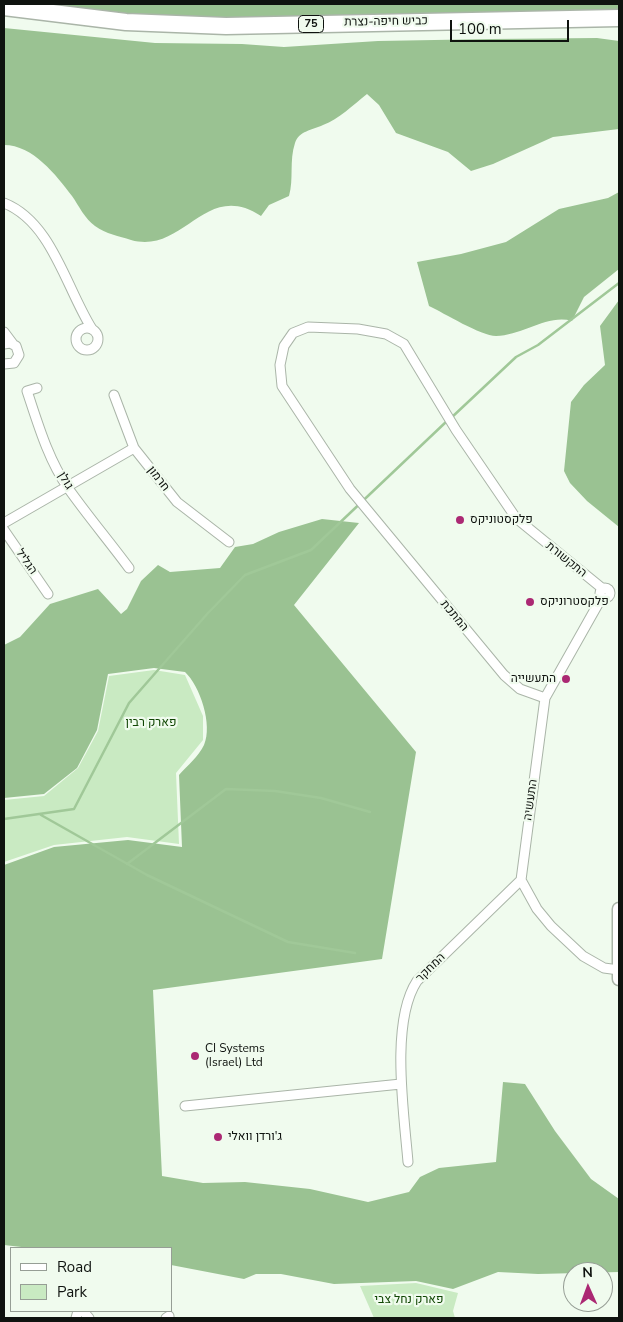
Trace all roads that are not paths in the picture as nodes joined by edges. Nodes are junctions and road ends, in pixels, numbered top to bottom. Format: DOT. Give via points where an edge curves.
graph roads {
  1 [pos="4,8"];
  2 [pos="619,18"];
  3 [pos="4,203"];
  4 [pos="80,309"];
  5 [pos="92,329"];
  6 [pos="80,330"];
  7 [pos="4,332"];
  8 [pos="8,344"];
  9 [pos="4,364"];
  10 [pos="37,388"];
  11 [pos="114,395"];
  12 [pos="134,448"];
  13 [pos="67,487"];
  14 [pos="4,523"];
  15 [pos="4,530"];
  16 [pos="530,530"];
  17 [pos="229,542"];
  18 [pos="129,568"];
  19 [pos="48,594"];
  20 [pos="605,594"];
  21 [pos="619,601"];
  22 [pos="545,698"];
  23 [pos="521,880"];
  24 [pos="619,909"];
  25 [pos="619,970"];
  26 [pos="619,979"];
  27 [pos="401,1084"];
  28 [pos="185,1106"];
  29 [pos="408,1162"];
  1 -- 2 [label="highway, כביש חיפה-נצרת / 75" via="126,22 226,26"];
  3 -- 4 [label="street" via="23,213 40,231"];
  4 -- 5 [label="street"];
  4 -- 6 [label="street"];
  5 -- 6 [label="street"];
  5 -- 6 [label="street" via="98,340 88,349 77,341"];
  7 -- 8 [label="street"];
  8 -- 9 [label="street" via="18,349 18,358 11,364"];
  10 -- 13 [label="street, גולן" via="27,391 40,432"];
  11 -- 12 [label="street, חרמון"];
  12 -- 13 [label="street"];
  12 -- 17 [label="street, חרמון" via="177,502"];
  13 -- 14 [label="street"];
  13 -- 18 [label="street, גולן"];
  15 -- 19 [label="street, הגליל"];
  16 -- 20 [label="street, התקשורת"];
  16 -- 22 [label="street, המתכת" via="516,518 456,430 404,344 386,334 358,329 308,327 293,333 284,346 280,365 282,386 350,489 504,675 520,689"];
  20 -- 21 [label="street, התקשורת"];
  20 -- 22 [label="street, התעשיה"];
  22 -- 23 [label="street, התעשיה"];
  23 -- 25 [label="street" via="546,920 583,956 604,968"];
  23 -- 27 [label="street, המחקר" via="417,981 410,992 403,1024"];
  24 -- 25 [label="street"];
  25 -- 26 [label="street"];
  27 -- 28 [label="street"];
  27 -- 29 [label="street, המחקר"];
}
